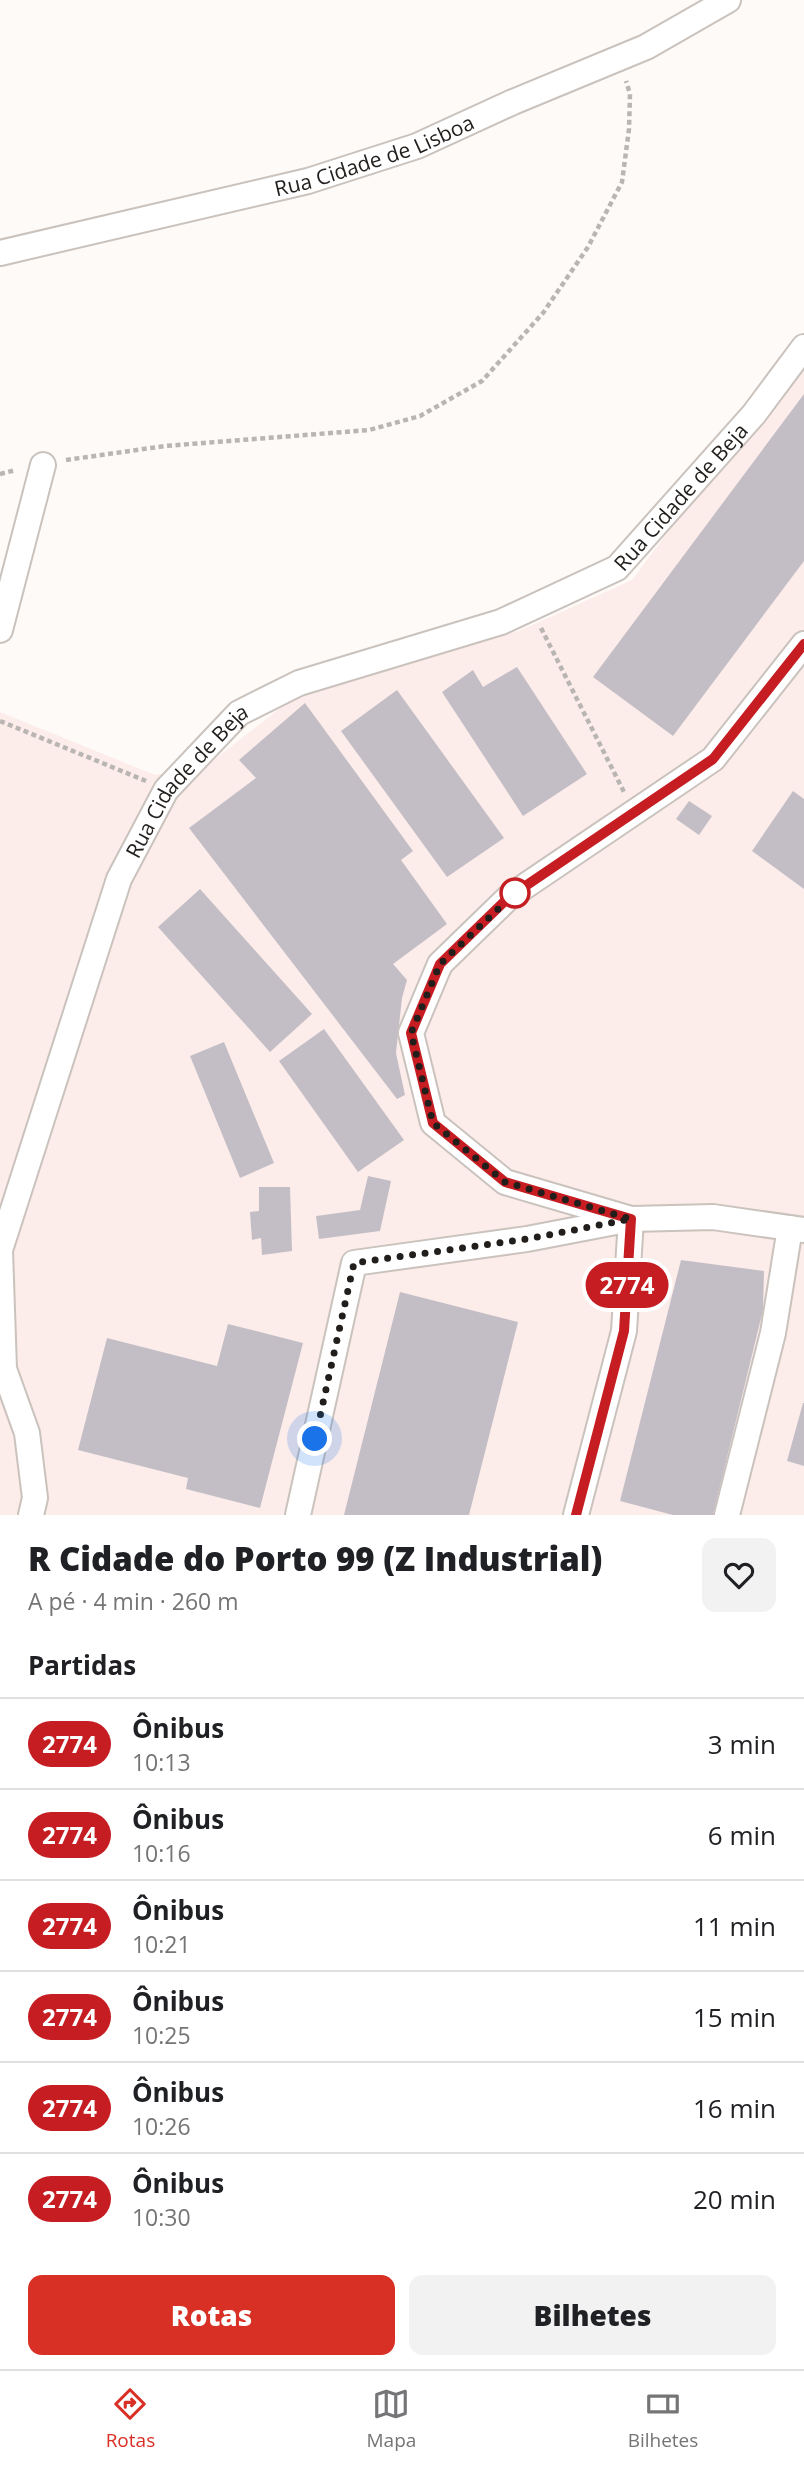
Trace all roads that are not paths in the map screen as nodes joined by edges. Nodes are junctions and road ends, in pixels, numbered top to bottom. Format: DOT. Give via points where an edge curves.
graph roads {
  1 [pos="728,0"];
  2 [pos="0,254"];
  3 [pos="804,347"];
  4 [pos="43,465"];
  5 [pos="0,630"];
  6 [pos="804,644"];
  7 [pos="631,1219"];
  8 [pos="797,1229"];
  9 [pos="31,1515"];
  10 [pos="298,1515"];
  11 [pos="576,1515"];
  12 [pos="727,1515"];
  1 -- 2 [label="street, Rua Cidade de Lisboa" via="646,47 417,146 308,181"];
  3 -- 9 [label="street, Rua Cidade de Beja" via="754,414 617,568 501,622 275,695 239,713 166,790 119,879 0,1250 4,1369 27,1433 35,1498"];
  4 -- 5 [label="street"];
  6 -- 7 [label="street" via="713,759 509,897 440,964 411,1033 433,1123 505,1182"];
  7 -- 8 [label="street" via="713,1217"];
  7 -- 10 [label="street" via="354,1263"];
  7 -- 11 [label="street" via="624,1331"];
  8 -- 12 [label="street"];
}
